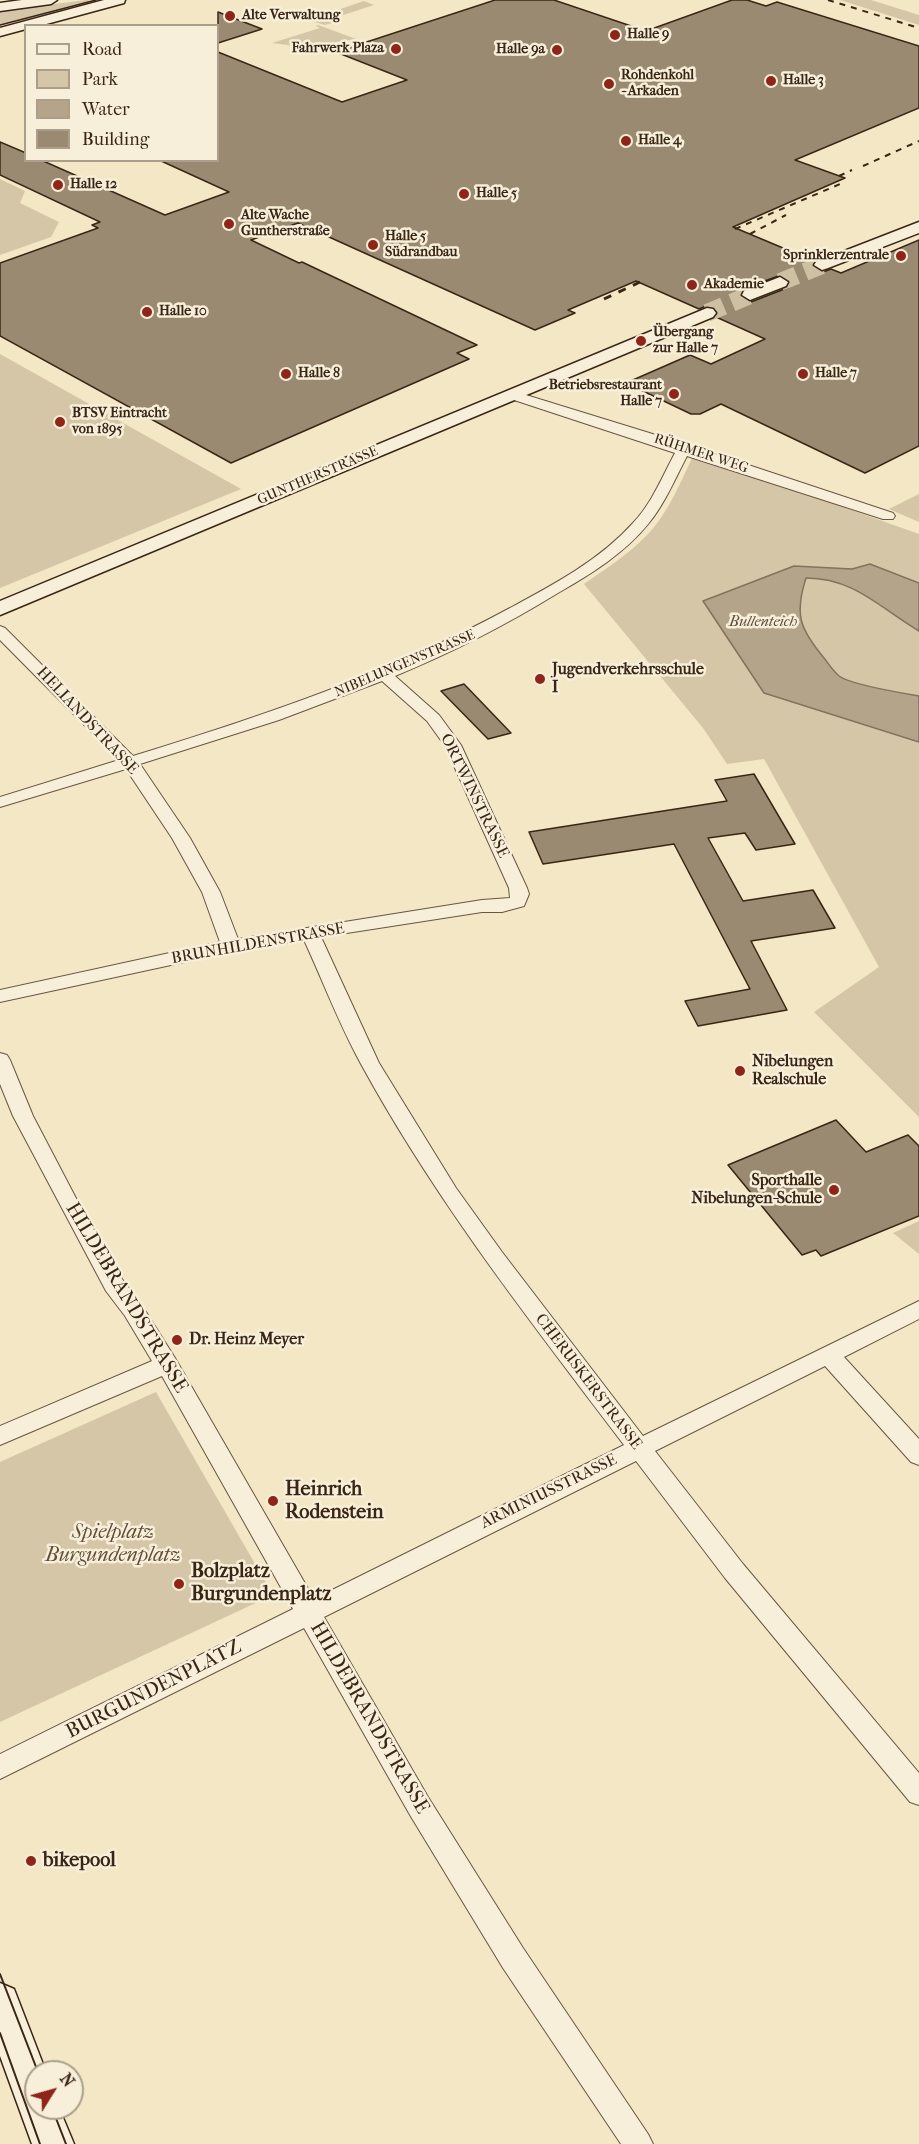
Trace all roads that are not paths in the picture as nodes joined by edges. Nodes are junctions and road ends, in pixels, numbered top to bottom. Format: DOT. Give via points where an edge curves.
graph roads {
  1 [pos="51,0"];
  2 [pos="119,0"];
  3 [pos="0,7"];
  4 [pos="30,24"];
  5 [pos="24,26"];
  6 [pos="0,32"];
  7 [pos="919,226"];
  8 [pos="822,265"];
  9 [pos="780,282"];
  10 [pos="750,295"];
  11 [pos="707,313"];
  12 [pos="513,395"];
  13 [pos="680,447"];
  14 [pos="888,516"];
  15 [pos="0,609"];
  16 [pos="0,631"];
  17 [pos="384,675"];
  18 [pos="130,762"];
  19 [pos="0,802"];
  20 [pos="518,902"];
  21 [pos="310,934"];
  22 [pos="231,946"];
  23 [pos="0,996"];
  24 [pos="0,1060"];
  25 [pos="919,1308"];
  26 [pos="828,1354"];
  27 [pos="167,1364"];
  28 [pos="0,1436"];
  29 [pos="638,1448"];
  30 [pos="919,1455"];
  31 [pos="309,1612"];
  32 [pos="0,1767"];
  33 [pos="919,1793"];
  34 [pos="0,2003"];
  35 [pos="24,2067"];
  36 [pos="44,2120"];
  37 [pos="53,2144"];
  38 [pos="638,2144"];
  1 -- 3 [label="street"];
  2 -- 4 [label="street"];
  5 -- 6 [label="street"];
  7 -- 8 [label="street"];
  9 -- 10 [label="street"];
  11 -- 12 [label="street, GUNTHERSTRASSE"];
  12 -- 13 [label="street, RÜHMER WEG"];
  12 -- 15 [label="street, GUNTHERSTRASSE"];
  13 -- 14 [label="street, RÜHMER WEG"];
  13 -- 17 [label="street, NIBELUNGENSTRASSE" via="682,453 651,510 640,526 608,554 484,630"];
  16 -- 18 [label="street, HELIANDSTRASSE"];
  17 -- 18 [label="street, NIBELUNGENSTRASSE"];
  17 -- 20 [label="street, ORTWINSTRASSE" via="433,718 453,745 518,888"];
  18 -- 19 [label="street, NIBELUNGENSTRASSE"];
  18 -- 22 [label="street, HELIANDSTRASSE" via="211,892"];
  20 -- 21 [label="street, BRUNHILDENSTRASSE"];
  21 -- 22 [label="street, BRUNHILDENSTRASSE"];
  21 -- 29 [label="street, CHERUSKERSTRASSE" via="370,1063 449,1193"];
  22 -- 23 [label="street, BRUNHILDENSTRASSE"];
  24 -- 27 [label="street, HILDEBRANDSTRASSE" via="23,1116 69,1205 114,1285"];
  25 -- 26 [label="street, ARMINIUSSTRASSE"];
  26 -- 29 [label="street, ARMINIUSSTRASSE"];
  26 -- 30 [label="street"];
  27 -- 28 [label="street"];
  27 -- 31 [label="street, HILDEBRANDSTRASSE"];
  29 -- 31 [label="street, ARMINIUSSTRASSE"];
  29 -- 33 [label="street, CHERUSKERSTRASSE"];
  31 -- 32 [label="street, BURGUNDENPLATZ"];
  31 -- 38 [label="street, HILDEBRANDSTRASSE" via="419,1806 513,1958"];
  34 -- 35 [label="street"];
  36 -- 37 [label="street"];
}
